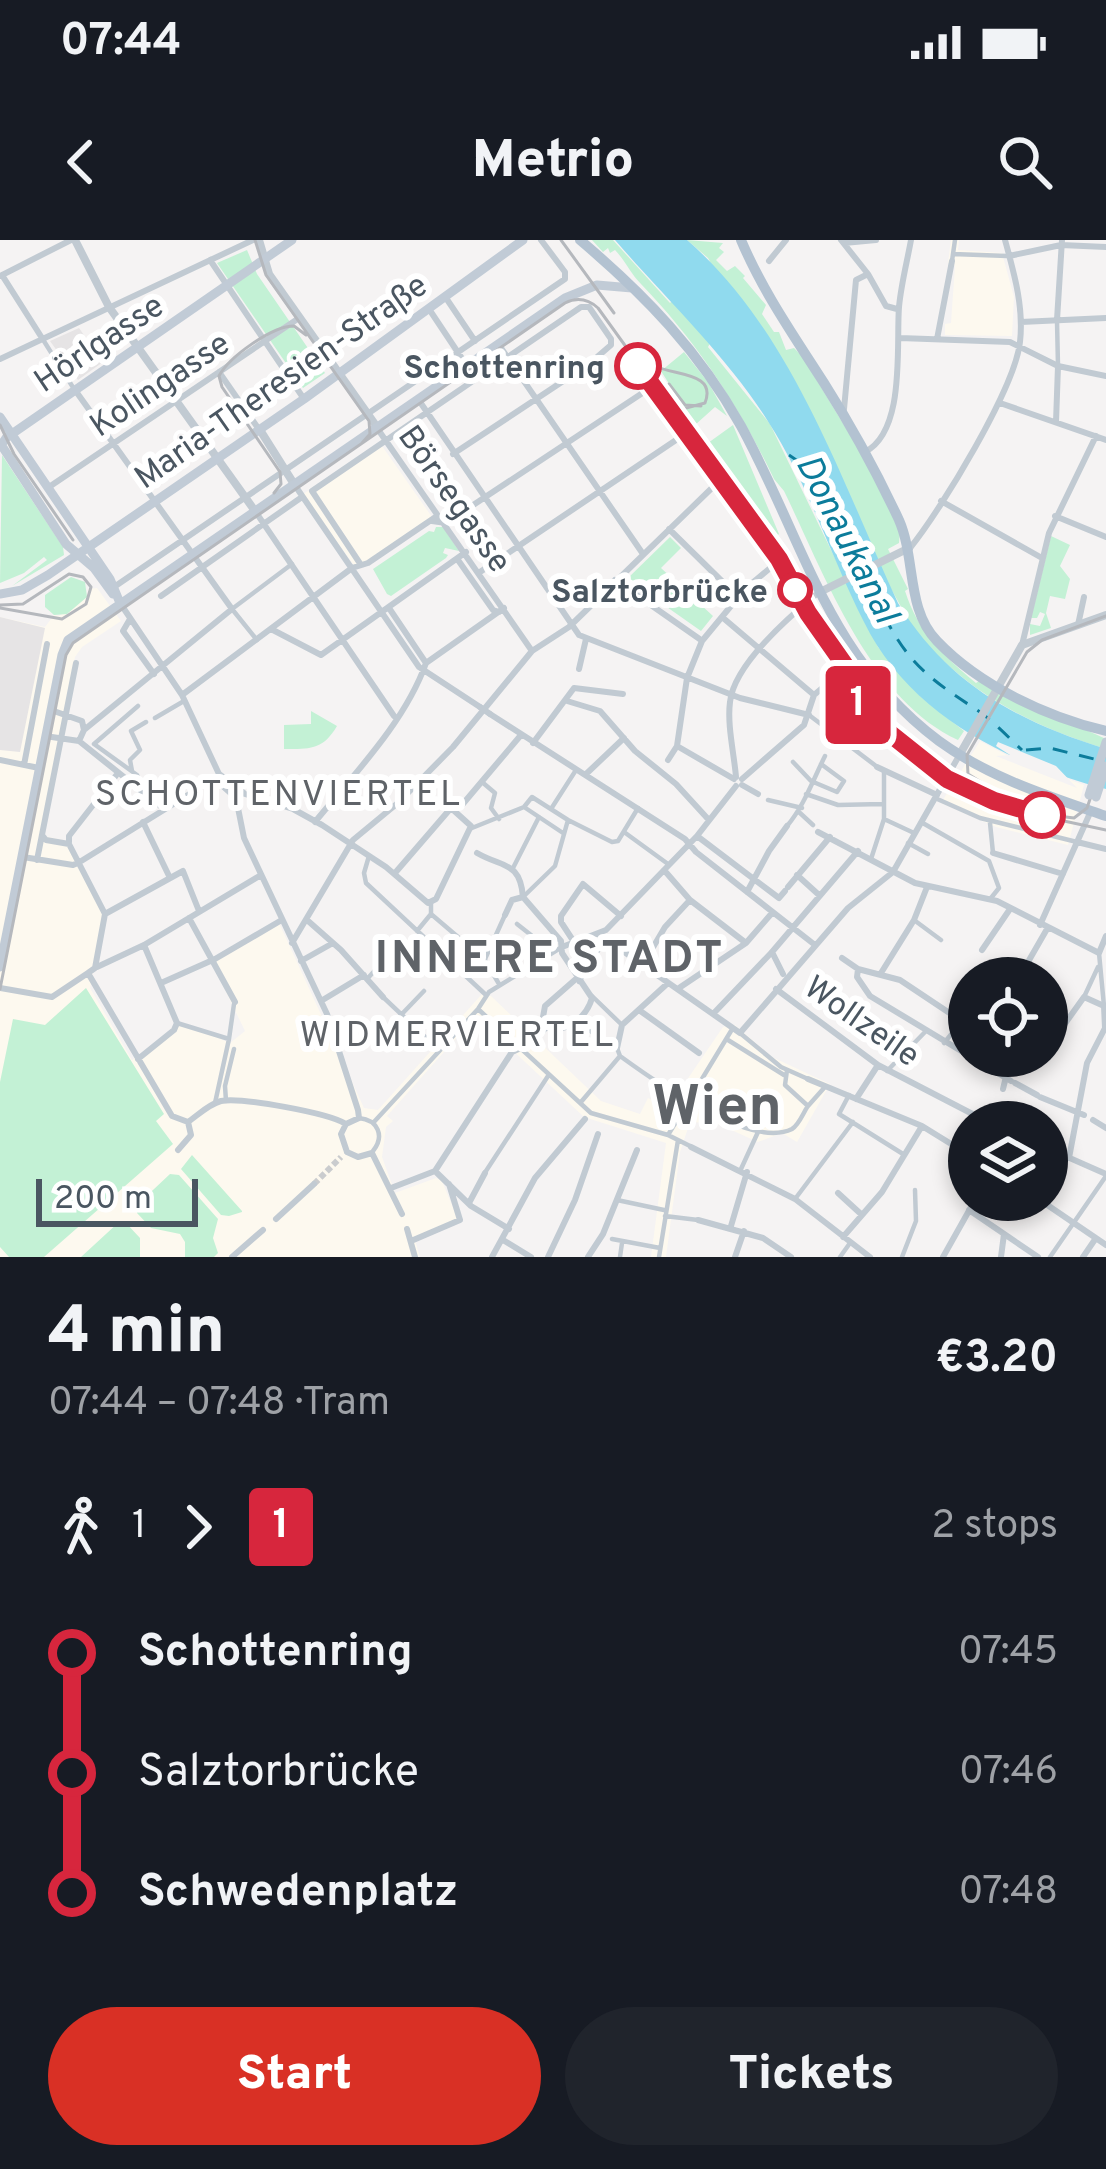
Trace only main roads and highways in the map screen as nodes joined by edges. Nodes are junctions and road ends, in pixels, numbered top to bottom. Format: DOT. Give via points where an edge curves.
graph roads {
  1 [pos="292,240"];
  2 [pos="526,240"];
  3 [pos="580,240"];
  4 [pos="741,240"];
  5 [pos="644,294"];
  6 [pos="0,417"];
  7 [pos="11,434"];
  8 [pos="0,445"];
  9 [pos="29,463"];
  10 [pos="87,547"];
  11 [pos="76,555"];
  12 [pos="0,594"];
  13 [pos="120,603"];
  14 [pos="1106,731"];
  15 [pos="1106,742"];
  16 [pos="1106,766"];
  17 [pos="1090,803"];
  18 [pos="1106,816"];
  19 [pos="0,967"];
  1 -- 7 [label="main road, Hörlgasse"];
  2 -- 10 [label="main road, Maria-Theresien-Straße"];
  3 -- 5 [label="main road"];
  4 -- 14 [label="main road" via="865,452 910,548 915,598 929,631 998,690"];
  5 -- 13 [label="main road" via="619,284 584,289"];
  5 -- 17 [label="main road" via="734,414 861,661 916,722 1010,782"];
  6 -- 7 [label="main road"];
  7 -- 8 [label="main road, Hörlgasse"];
  7 -- 9 [label="main road"];
  8 -- 9 [label="main road" via="15,447"];
  8 -- 11 [label="main road"];
  9 -- 10 [label="main road"];
  10 -- 11 [label="main road, Maria-Theresien-Straße"];
  10 -- 13 [label="main road"];
  11 -- 12 [label="main road, Maria-Theresien-Straße" via="22,590"];
  11 -- 13 [label="main road"];
  13 -- 19 [label="main road" via="68,640"];
  15 -- 17 [label="main road, bridge"];
  16 -- 17 [label="main road, bridge"];
  17 -- 18 [label="main road"];
}
